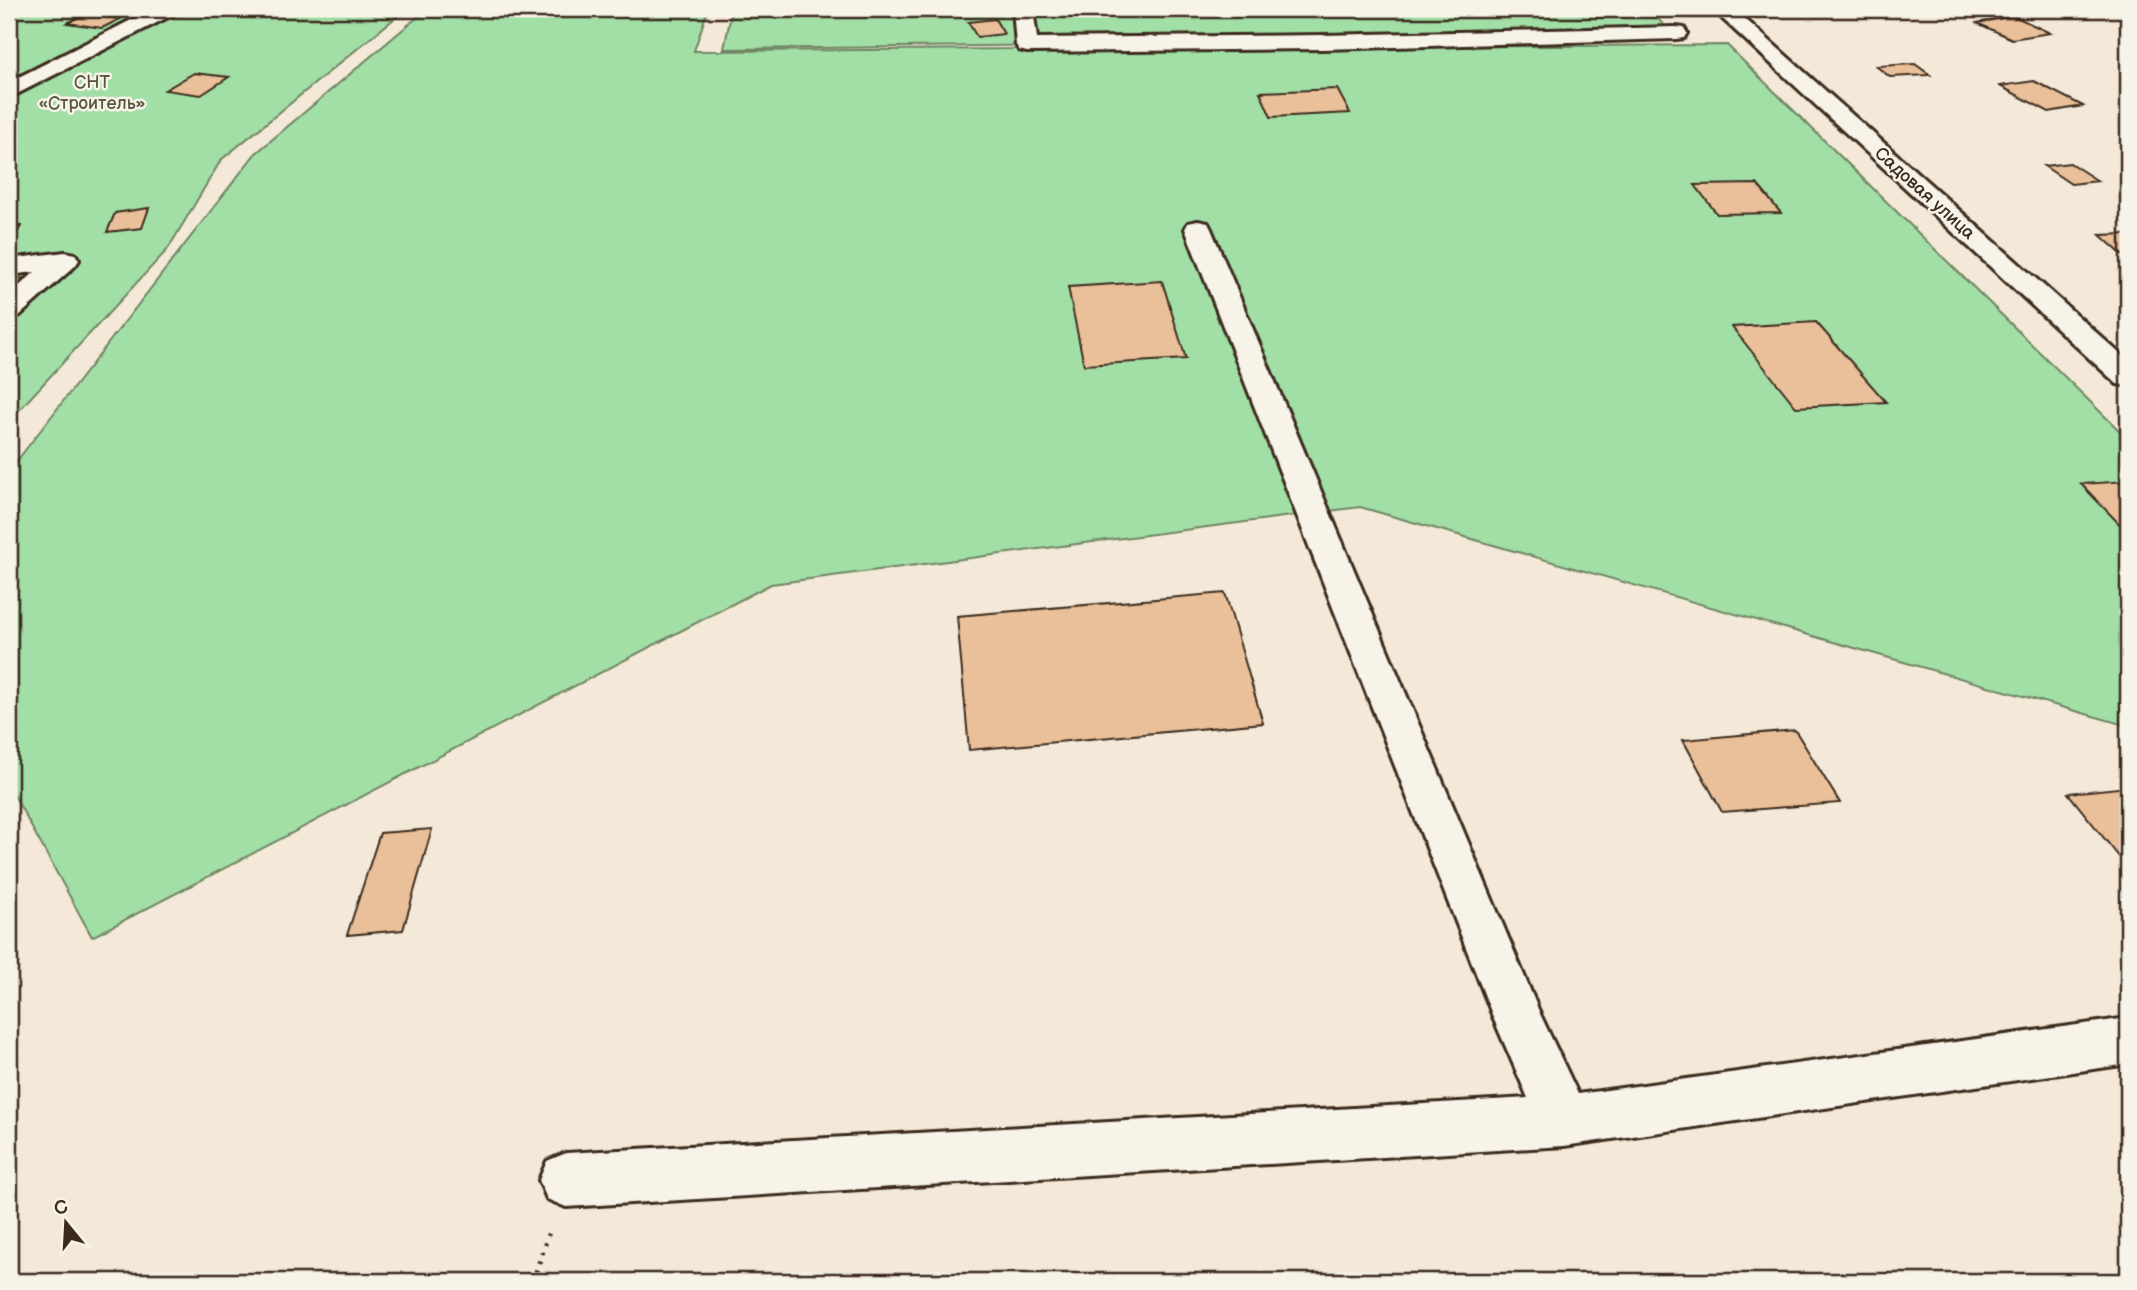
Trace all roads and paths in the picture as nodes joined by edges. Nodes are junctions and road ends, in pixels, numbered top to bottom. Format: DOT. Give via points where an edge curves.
graph roads {
  1 [pos="169,9"];
  2 [pos="1023,9"];
  3 [pos="1652,9"];
  4 [pos="1722,9"];
  5 [pos="1676,33"];
  6 [pos="1749,34"];
  7 [pos="9,91"];
  8 [pos="1198,229"];
  9 [pos="9,267"];
  10 [pos="9,310"];
  11 [pos="2128,377"];
  12 [pos="2128,1041"];
  13 [pos="1563,1121"];
  14 [pos="566,1180"];
  1 -- 7 [label="street"];
  2 -- 5 [label="street" via="1027,45 1321,31"];
  3 -- 5 [label="street"];
  4 -- 6 [label="street, Садовая улица"];
  5 -- 6 [label="street"];
  6 -- 11 [label="street, Садовая улица"];
  8 -- 13 [label="street" via="1513,1009"];
  9 -- 10 [label="street" via="65,260"];
  12 -- 13 [label="street"];
  13 -- 14 [label="street"];
}
